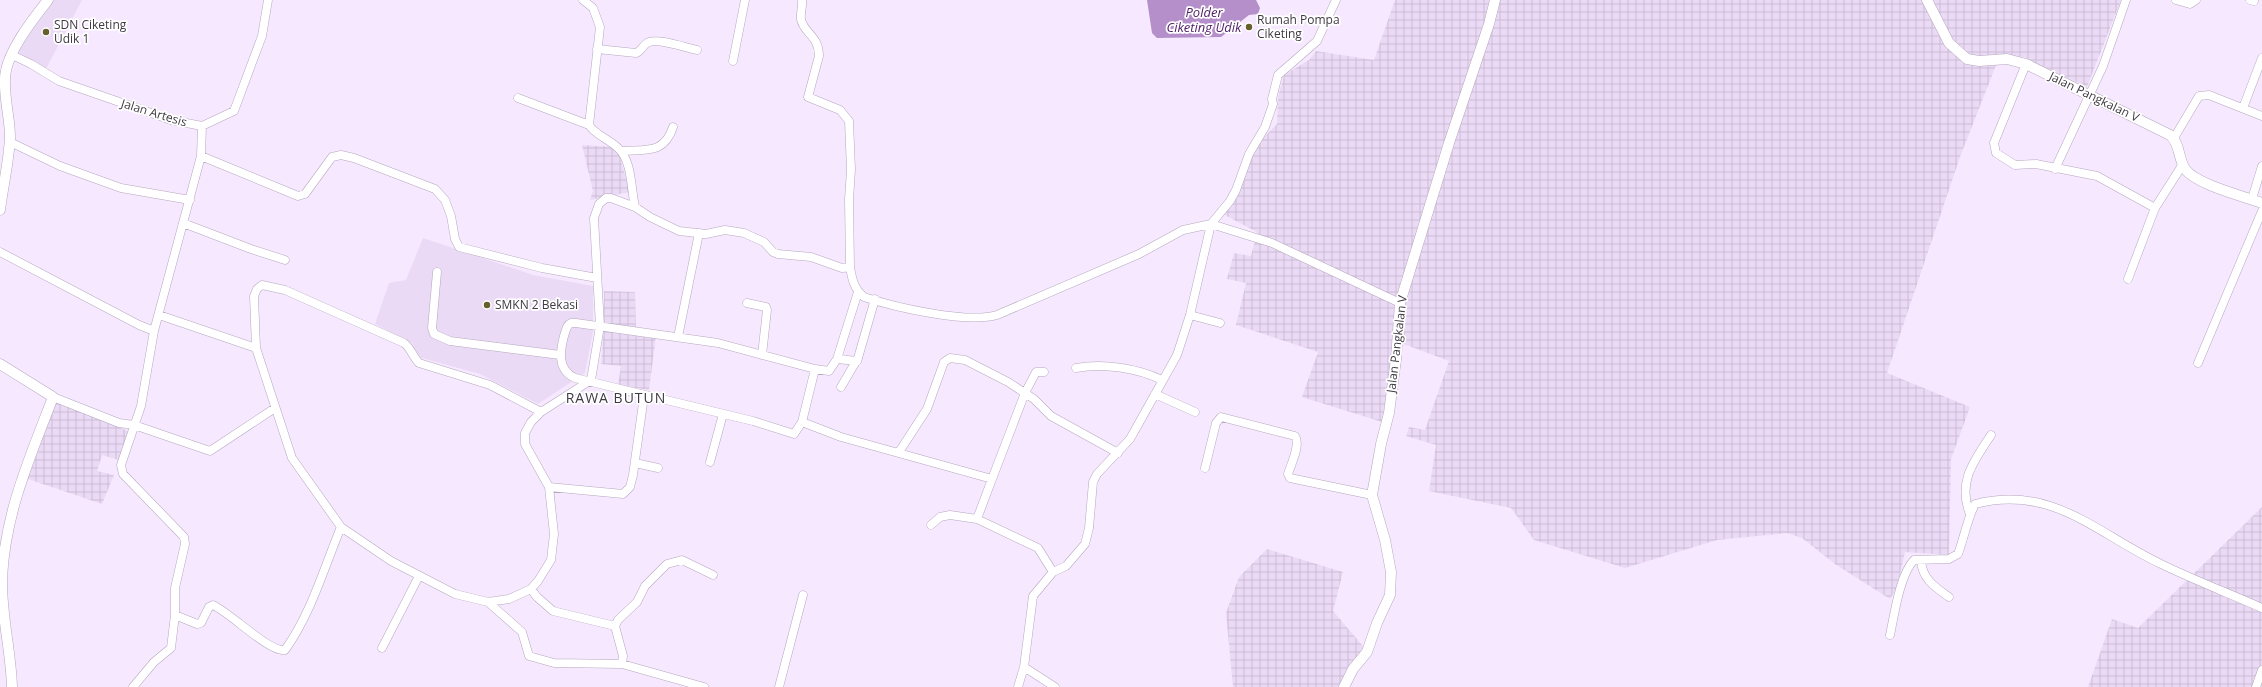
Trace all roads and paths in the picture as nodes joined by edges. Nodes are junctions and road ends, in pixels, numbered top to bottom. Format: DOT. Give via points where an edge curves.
graph roads {
  1 [pos="48,0"];
  2 [pos="268,0"];
  3 [pos="583,0"];
  4 [pos="745,0"];
  5 [pos="802,0"];
  6 [pos="1336,0"];
  7 [pos="1495,0"];
  8 [pos="1927,0"];
  9 [pos="2126,0"];
  10 [pos="2176,0"];
  11 [pos="2196,0"];
  12 [pos="597,49"];
  13 [pos="697,50"];
  14 [pos="2262,58"];
  15 [pos="7,59"];
  16 [pos="733,62"];
  17 [pos="2026,64"];
  18 [pos="2091,94"];
  19 [pos="518,98"];
  20 [pos="2243,108"];
  21 [pos="2262,116"];
  22 [pos="589,125"];
  23 [pos="202,126"];
  24 [pos="673,127"];
  25 [pos="2174,138"];
  26 [pos="10,142"];
  27 [pos="621,151"];
  28 [pos="201,156"];
  29 [pos="2183,164"];
  30 [pos="2262,166"];
  31 [pos="2055,169"];
  32 [pos="2252,199"];
  33 [pos="190,200"];
  34 [pos="2262,203"];
  35 [pos="635,207"];
  36 [pos="2156,208"];
  37 [pos="0,210"];
  38 [pos="2262,211"];
  39 [pos="183,223"];
  40 [pos="1211,224"];
  41 [pos="700,234"];
  42 [pos="0,252"];
  43 [pos="285,260"];
  44 [pos="850,267"];
  45 [pos="438,272"];
  46 [pos="597,278"];
  47 [pos="2128,278"];
  48 [pos="858,292"];
  49 [pos="875,299"];
  50 [pos="747,303"];
  51 [pos="1400,304"];
  52 [pos="158,315"];
  53 [pos="1190,315"];
  54 [pos="1220,323"];
  55 [pos="600,326"];
  56 [pos="154,331"];
  57 [pos="678,337"];
  58 [pos="256,348"];
  59 [pos="560,355"];
  60 [pos="762,355"];
  61 [pos="837,359"];
  62 [pos="857,361"];
  63 [pos="2198,363"];
  64 [pos="0,364"];
  65 [pos="1076,368"];
  66 [pos="815,369"];
  67 [pos="1044,372"];
  68 [pos="591,380"];
  69 [pos="1162,380"];
  70 [pos="841,387"];
  71 [pos="1025,393"];
  72 [pos="1155,394"];
  73 [pos="644,396"];
  74 [pos="53,397"];
  75 [pos="275,408"];
  76 [pos="541,412"];
  77 [pos="1195,412"];
  78 [pos="723,414"];
  79 [pos="802,422"];
  80 [pos="134,425"];
  81 [pos="1991,435"];
  82 [pos="899,452"];
  83 [pos="1118,453"];
  84 [pos="710,462"];
  85 [pos="635,463"];
  86 [pos="658,468"];
  87 [pos="1204,468"];
  88 [pos="992,479"];
  89 [pos="549,487"];
  90 [pos="1372,495"];
  91 [pos="1970,514"];
  92 [pos="977,520"];
  93 [pos="931,526"];
  94 [pos="341,527"];
  95 [pos="1921,560"];
  96 [pos="1053,572"];
  97 [pos="713,575"];
  98 [pos="419,576"];
  99 [pos="531,589"];
  100 [pos="803,595"];
  101 [pos="1950,597"];
  102 [pos="488,602"];
  103 [pos="2262,608"];
  104 [pos="175,615"];
  105 [pos="615,626"];
  106 [pos="1890,636"];
  107 [pos="382,648"];
  108 [pos="622,664"];
  109 [pos="1024,667"];
  110 [pos="2262,670"];
  111 [pos="12,687"];
  112 [pos="133,687"];
  113 [pos="704,687"];
  114 [pos="779,687"];
  115 [pos="1018,687"];
  116 [pos="1055,687"];
  117 [pos="1344,687"];
  118 [pos="2256,687"];
  1 -- 15 [label="street"];
  2 -- 23 [label="street, Jalan Artesis" via="262,36 234,111"];
  3 -- 12 [label="street" via="593,8 598,18 600,26"];
  4 -- 16 [label="street"];
  5 -- 44 [label="street" via="801,19 818,43 819,50 808,96 840,110 849,121"];
  6 -- 40 [label="street" via="1317,41 1278,75 1266,127 1249,154 1230,201"];
  7 -- 51 [label="street, Jalan Pangkalan V"];
  8 -- 17 [label="street, Jalan Pangkalan V" via="1949,43 1962,57 1971,61 2007,59"];
  9 -- 18 [label="street"];
  10 -- 11 [label="street" via="2190,4"];
  12 -- 13 [label="street" via="636,53 647,43 655,41"];
  12 -- 22 [label="street"];
  14 -- 20 [label="street"];
  15 -- 23 [label="street, Jalan Artesis" via="31,64 59,81 170,120"];
  15 -- 26 [label="street" via="5,78"];
  17 -- 18 [label="street, Jalan Pangkalan V"];
  17 -- 31 [label="street" via="1994,148 1996,153 2015,165 2036,164"];
  18 -- 25 [label="street, Jalan Pangkalan V"];
  18 -- 31 [label="street"];
  19 -- 22 [label="street"];
  20 -- 21 [label="street"];
  20 -- 25 [label="street" via="2204,95 2197,100"];
  22 -- 27 [label="street"];
  23 -- 28 [label="street"];
  24 -- 27 [label="street" via="669,139 662,145 640,152"];
  25 -- 29 [label="street"];
  26 -- 33 [label="street" via="60,166 121,188"];
  26 -- 37 [label="street"];
  27 -- 35 [label="street" via="627,166"];
  28 -- 33 [label="street"];
  28 -- 46 [label="street" via="298,196 305,194 332,157 341,155 354,158 435,189 445,200 459,247 542,268"];
  29 -- 32 [label="street" via="2190,174 2201,180"];
  29 -- 36 [label="street"];
  30 -- 32 [label="street"];
  31 -- 36 [label="street" via="2097,176"];
  32 -- 34 [label="street"];
  33 -- 39 [label="street"];
  35 -- 41 [label="street" via="679,231"];
  35 -- 46 [label="street" via="611,198 598,204 594,218"];
  36 -- 47 [label="street"];
  38 -- 63 [label="street"];
  39 -- 43 [label="street"];
  39 -- 52 [label="street"];
  40 -- 49 [label="street" via="1184,230 1139,254 986,318 956,317"];
  40 -- 51 [label="street" via="1272,243"];
  40 -- 53 [label="street"];
  41 -- 44 [label="street" via="725,230 744,233 764,242 778,254 811,257 842,268"];
  41 -- 57 [label="street"];
  42 -- 56 [label="street" via="139,326"];
  44 -- 48 [label="street"];
  45 -- 59 [label="street" via="432,328 434,334 450,341"];
  46 -- 55 [label="street"];
  48 -- 49 [label="street"];
  48 -- 61 [label="street"];
  49 -- 62 [label="street"];
  50 -- 60 [label="street" via="766,307 767,310"];
  51 -- 90 [label="street, Jalan Pangkalan V" via="1389,413"];
  52 -- 56 [label="street"];
  52 -- 58 [label="street"];
  53 -- 54 [label="street"];
  53 -- 69 [label="street" via="1177,355"];
  55 -- 57 [label="street"];
  55 -- 59 [label="street" via="568,324"];
  55 -- 68 [label="street"];
  56 -- 80 [label="street" via="146,386"];
  57 -- 60 [label="street" via="718,343"];
  58 -- 75 [label="street"];
  58 -- 76 [label="street" via="254,296 257,289 266,285 286,290 404,342 419,363 490,384"];
  59 -- 68 [label="street" via="567,372 575,378"];
  60 -- 66 [label="street"];
  61 -- 62 [label="street"];
  61 -- 66 [label="street" via="829,371"];
  62 -- 70 [label="street"];
  64 -- 74 [label="street"];
  65 -- 69 [label="street" via="1115,367"];
  66 -- 79 [label="street"];
  67 -- 71 [label="street" via="1036,372"];
  68 -- 73 [label="street"];
  68 -- 76 [label="street"];
  69 -- 72 [label="street"];
  71 -- 82 [label="street" via="965,360 947,358 927,409"];
  71 -- 83 [label="street" via="1051,416"];
  71 -- 88 [label="street"];
  72 -- 77 [label="street"];
  72 -- 83 [label="street" via="1130,439"];
  73 -- 78 [label="street"];
  73 -- 85 [label="street"];
  74 -- 80 [label="street" via="119,423"];
  74 -- 111 [label="street" via="8,522 2,578"];
  75 -- 80 [label="street" via="210,451"];
  75 -- 94 [label="street" via="292,458"];
  76 -- 89 [label="street" via="526,429 525,444"];
  78 -- 79 [label="street" via="794,434"];
  78 -- 84 [label="street"];
  79 -- 82 [label="street" via="828,433"];
  80 -- 104 [label="street" via="122,459 123,474 184,537 185,544 175,588"];
  81 -- 91 [label="street" via="1970,469 1964,493"];
  82 -- 88 [label="street"];
  83 -- 96 [label="street" via="1097,474 1093,482 1085,544 1066,566"];
  85 -- 86 [label="street"];
  85 -- 89 [label="street" via="630,487 623,494"];
  87 -- 90 [label="street" via="1216,423 1221,417 1295,436 1297,446 1288,474 1290,478"];
  88 -- 92 [label="street"];
  89 -- 99 [label="street" via="554,534 551,560"];
  90 -- 117 [label="street, Jalan Pangkalan V" via="1391,572 1390,596 1367,652 1353,669"];
  91 -- 95 [label="street" via="1958,554 1949,560"];
  91 -- 103 [label="street" via="1975,504 1988,501 2027,499 2044,504 2099,528 2159,564"];
  92 -- 93 [label="street" via="950,515 940,516"];
  92 -- 96 [label="street" via="1038,548"];
  94 -- 98 [label="street" via="391,561"];
  94 -- 104 [label="street" via="293,640 285,650 274,649 213,605 202,623 197,624"];
  95 -- 101 [label="street" via="1922,571 1927,579"];
  95 -- 106 [label="street" via="1914,560 1910,564"];
  96 -- 109 [label="street" via="1033,596"];
  97 -- 105 [label="street" via="682,560 667,564 645,586 637,602"];
  98 -- 102 [label="street" via="455,594"];
  98 -- 107 [label="street"];
  99 -- 102 [label="street" via="509,599"];
  99 -- 105 [label="street" via="553,611"];
  100 -- 114 [label="street"];
  102 -- 108 [label="street" via="522,632 529,656 554,663"];
  104 -- 112 [label="street" via="171,648 154,662"];
  105 -- 108 [label="street" via="623,656"];
  108 -- 113 [label="street"];
  109 -- 115 [label="street"];
  109 -- 116 [label="street"];
  110 -- 118 [label="street"];
}
